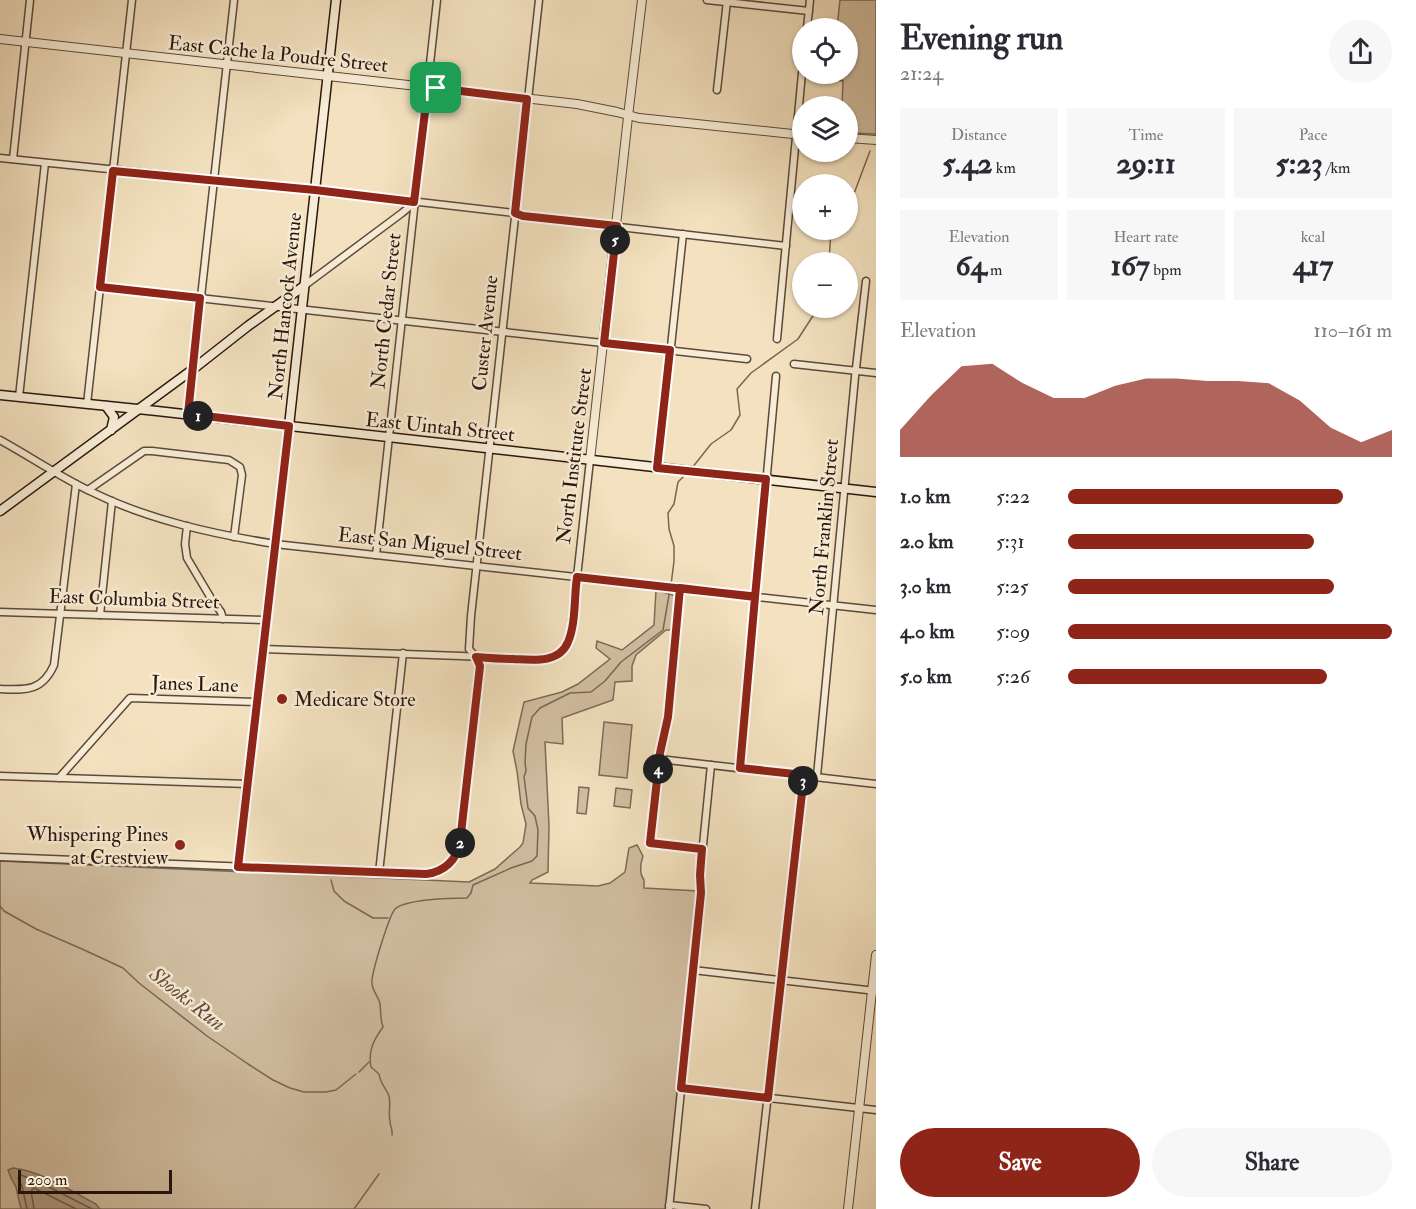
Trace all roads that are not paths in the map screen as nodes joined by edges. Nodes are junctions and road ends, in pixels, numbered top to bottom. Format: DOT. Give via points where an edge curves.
graph roads {
  1 [pos="30,0"];
  2 [pos="132,0"];
  3 [pos="234,0"];
  4 [pos="336,0"];
  5 [pos="437,0"];
  6 [pos="539,0"];
  7 [pos="642,0"];
  8 [pos="707,0"];
  9 [pos="810,0"];
  10 [pos="727,1"];
  11 [pos="808,11"];
  12 [pos="808,18"];
  13 [pos="0,39"];
  14 [pos="25,42"];
  15 [pos="126,54"];
  16 [pos="226,64"];
  17 [pos="327,76"];
  18 [pos="428,87"];
  19 [pos="717,90"];
  20 [pos="527,99"];
  21 [pos="628,116"];
  22 [pos="792,134"];
  23 [pos="858,139"];
  24 [pos="876,140"];
  25 [pos="0,158"];
  26 [pos="13,159"];
  27 [pos="797,162"];
  28 [pos="45,163"];
  29 [pos="113,171"];
  30 [pos="213,181"];
  31 [pos="315,190"];
  32 [pos="414,202"];
  33 [pos="515,213"];
  34 [pos="617,226"];
  35 [pos="683,234"];
  36 [pos="786,246"];
  37 [pos="866,281"];
  38 [pos="304,286"];
  39 [pos="100,287"];
  40 [pos="200,298"];
  41 [pos="252,303"];
  42 [pos="275,306"];
  43 [pos="302,309"];
  44 [pos="257,319"];
  45 [pos="402,320"];
  46 [pos="502,331"];
  47 [pos="777,339"];
  48 [pos="604,343"];
  49 [pos="670,350"];
  50 [pos="747,359"];
  51 [pos="794,364"];
  52 [pos="192,370"];
  53 [pos="855,370"];
  54 [pos="876,373"];
  55 [pos="777,376"];
  56 [pos="0,395"];
  57 [pos="19,397"];
  58 [pos="87,404"];
  59 [pos="105,406"];
  60 [pos="140,409"];
  61 [pos="188,414"];
  62 [pos="289,426"];
  63 [pos="111,430"];
  64 [pos="389,438"];
  65 [pos="0,440"];
  66 [pos="489,449"];
  67 [pos="590,460"];
  68 [pos="662,468"];
  69 [pos="54,472"];
  70 [pos="766,479"];
  71 [pos="76,484"];
  72 [pos="844,488"];
  73 [pos="88,490"];
  74 [pos="876,492"];
  75 [pos="112,501"];
  76 [pos="0,511"];
  77 [pos="187,526"];
  78 [pos="234,537"];
  79 [pos="275,544"];
  80 [pos="376,555"];
  81 [pos="476,566"];
  82 [pos="577,577"];
  83 [pos="677,588"];
  84 [pos="755,597"];
  85 [pos="833,605"];
  86 [pos="876,610"];
  87 [pos="0,612"];
  88 [pos="61,614"];
  89 [pos="100,615"];
  90 [pos="223,619"];
  91 [pos="266,620"];
  92 [pos="263,649"];
  93 [pos="403,653"];
  94 [pos="476,657"];
  95 [pos="0,689"];
  96 [pos="257,702"];
  97 [pos="659,759"];
  98 [pos="711,765"];
  99 [pos="740,768"];
  100 [pos="804,775"];
  101 [pos="0,776"];
  102 [pos="817,777"];
  103 [pos="60,778"];
  104 [pos="248,784"];
  105 [pos="876,784"];
  106 [pos="702,849"];
  107 [pos="0,856"];
  108 [pos="238,867"];
  109 [pos="379,873"];
  110 [pos="876,955"];
  111 [pos="693,970"];
  112 [pos="781,980"];
  113 [pos="874,990"];
  114 [pos="681,1088"];
  115 [pos="768,1098"];
  116 [pos="858,1108"];
  117 [pos="876,1110"];
  118 [pos="669,1207"];
  119 [pos="706,1209"];
  120 [pos="755,1209"];
  121 [pos="848,1209"];
  1 -- 14 [label="street"];
  2 -- 15 [label="street"];
  3 -- 16 [label="street"];
  4 -- 17 [label="main road, North Hancock Avenue"];
  5 -- 18 [label="street, North Cedar Street"];
  6 -- 20 [label="street, Custer Avenue"];
  7 -- 21 [label="street, North Institute Street"];
  8 -- 10 [label="street"];
  9 -- 11 [label="street"];
  10 -- 11 [label="street"];
  10 -- 19 [label="street"];
  11 -- 12 [label="street"];
  13 -- 14 [label="street, East Cache la Poudre Street"];
  14 -- 15 [label="street, East Cache la Poudre Street"];
  14 -- 26 [label="street"];
  15 -- 16 [label="street, East Cache la Poudre Street"];
  15 -- 29 [label="street"];
  16 -- 17 [label="street, East Cache la Poudre Street"];
  16 -- 30 [label="street"];
  17 -- 18 [label="street, East Cache la Poudre Street"];
  17 -- 31 [label="main road, North Hancock Avenue"];
  18 -- 20 [label="street, East Cache la Poudre Street"];
  18 -- 32 [label="street, North Cedar Street"];
  20 -- 21 [label="street, East Cache la Poudre Street" via="588,105"];
  20 -- 33 [label="street, Custer Avenue"];
  21 -- 22 [label="street, East Cache la Poudre Street"];
  21 -- 34 [label="street, North Institute Street"];
  23 -- 24 [label="street"];
  25 -- 26 [label="street"];
  26 -- 28 [label="street"];
  27 -- 36 [label="street"];
  28 -- 29 [label="street"];
  28 -- 57 [label="street"];
  29 -- 30 [label="street"];
  29 -- 39 [label="street"];
  30 -- 31 [label="street"];
  30 -- 40 [label="street"];
  31 -- 32 [label="street"];
  31 -- 38 [label="main road, North Hancock Avenue"];
  32 -- 33 [label="street"];
  32 -- 38 [label="street"];
  32 -- 45 [label="street, North Cedar Street"];
  33 -- 34 [label="street"];
  33 -- 46 [label="street, Custer Avenue"];
  34 -- 35 [label="street"];
  34 -- 48 [label="street, North Institute Street"];
  35 -- 36 [label="street"];
  35 -- 49 [label="street"];
  36 -- 47 [label="street"];
  37 -- 53 [label="street, North Franklin Street"];
  38 -- 42 [label="main road"];
  38 -- 43 [label="main road, North Hancock Avenue"];
  39 -- 40 [label="street"];
  39 -- 58 [label="street"];
  40 -- 41 [label="street"];
  40 -- 52 [label="street"];
  41 -- 42 [label="street"];
  41 -- 44 [label="street"];
  42 -- 43 [label="street"];
  42 -- 44 [label="main road"];
  43 -- 45 [label="street"];
  43 -- 62 [label="main road, North Hancock Avenue"];
  44 -- 52 [label="main road"];
  45 -- 46 [label="street"];
  45 -- 64 [label="street, North Cedar Street"];
  46 -- 48 [label="street"];
  46 -- 66 [label="street, Custer Avenue"];
  48 -- 49 [label="street"];
  48 -- 67 [label="street, North Institute Street"];
  49 -- 50 [label="street"];
  49 -- 68 [label="street"];
  51 -- 53 [label="street"];
  52 -- 60 [label="main road"];
  52 -- 61 [label="street"];
  53 -- 54 [label="street"];
  53 -- 72 [label="street, North Franklin Street"];
  55 -- 70 [label="street"];
  56 -- 57 [label="main road, East Uintah Street"];
  57 -- 58 [label="main road, East Uintah Street"];
  58 -- 59 [label="main road, East Uintah Street"];
  59 -- 60 [label="main road, East Uintah Street"];
  59 -- 63 [label="main road" via="114,417"];
  60 -- 61 [label="main road, East Uintah Street"];
  60 -- 63 [label="main road"];
  61 -- 62 [label="main road, East Uintah Street"];
  62 -- 64 [label="main road, East Uintah Street"];
  62 -- 79 [label="street, North Hancock Avenue"];
  63 -- 69 [label="main road"];
  64 -- 66 [label="main road, East Uintah Street"];
  64 -- 80 [label="street, North Cedar Street"];
  65 -- 69 [label="street, East San Miguel Street"];
  66 -- 67 [label="main road, East Uintah Street"];
  66 -- 81 [label="street, Custer Avenue"];
  67 -- 68 [label="main road, East Uintah Street"];
  67 -- 82 [label="street, North Institute Street"];
  68 -- 70 [label="main road, East Uintah Street"];
  69 -- 71 [label="street, East San Miguel Street"];
  69 -- 76 [label="main road"];
  70 -- 72 [label="main road, East Uintah Street"];
  70 -- 84 [label="street"];
  71 -- 73 [label="street, East San Miguel Street"];
  71 -- 88 [label="street"];
  72 -- 74 [label="main road, East Uintah Street"];
  72 -- 85 [label="street, North Franklin Street"];
  73 -- 75 [label="street, East San Miguel Street"];
  73 -- 78 [label="street" via="144,451 229,459 242,471"];
  75 -- 77 [label="street, East San Miguel Street"];
  75 -- 89 [label="street"];
  77 -- 78 [label="street, East San Miguel Street"];
  77 -- 90 [label="street" via="187,558"];
  78 -- 79 [label="street, East San Miguel Street"];
  79 -- 80 [label="street, East San Miguel Street"];
  79 -- 91 [label="street, North Hancock Avenue"];
  80 -- 81 [label="street, East San Miguel Street"];
  81 -- 82 [label="street, East San Miguel Street"];
  81 -- 94 [label="street, Custer Avenue" via="469,649"];
  82 -- 83 [label="street, East San Miguel Street"];
  82 -- 94 [label="street, North Institute Street" via="570,636 558,654 537,660"];
  83 -- 84 [label="street, East San Miguel Street"];
  83 -- 97 [label="street" via="668,717"];
  84 -- 85 [label="street, East San Miguel Street"];
  84 -- 99 [label="street"];
  85 -- 86 [label="street, East San Miguel Street"];
  85 -- 102 [label="street, North Franklin Street"];
  87 -- 88 [label="street, East Columbia Street"];
  88 -- 89 [label="street, East Columbia Street"];
  88 -- 95 [label="street" via="54,665 46,679 31,689"];
  89 -- 90 [label="street, East Columbia Street"];
  90 -- 91 [label="street, East Columbia Street"];
  91 -- 92 [label="street, North Hancock Avenue"];
  92 -- 93 [label="street, North Institute Street"];
  92 -- 96 [label="street, North Hancock Avenue"];
  93 -- 94 [label="street, North Institute Street"];
  93 -- 109 [label="street"];
  94 -- 109 [label="street, Custer Avenue" via="480,666 460,842 454,859 438,872"];
  96 -- 103 [label="street, Janes Lane" via="130,698"];
  96 -- 104 [label="street, North Hancock Avenue"];
  97 -- 98 [label="street"];
  97 -- 106 [label="street" via="650,843"];
  98 -- 99 [label="street"];
  98 -- 106 [label="street"];
  99 -- 100 [label="street"];
  100 -- 102 [label="street"];
  100 -- 112 [label="street"];
  101 -- 103 [label="street"];
  102 -- 105 [label="street"];
  103 -- 104 [label="street"];
  104 -- 108 [label="street, North Hancock Avenue"];
  106 -- 111 [label="street"];
  107 -- 108 [label="street"];
  108 -- 109 [label="street"];
  110 -- 113 [label="street"];
  111 -- 112 [label="street"];
  111 -- 114 [label="street"];
  112 -- 113 [label="street"];
  112 -- 115 [label="street"];
  113 -- 116 [label="street"];
  114 -- 115 [label="street"];
  114 -- 118 [label="street"];
  115 -- 116 [label="street"];
  115 -- 120 [label="street"];
  116 -- 117 [label="street"];
  116 -- 121 [label="street"];
  118 -- 119 [label="street"];
}
